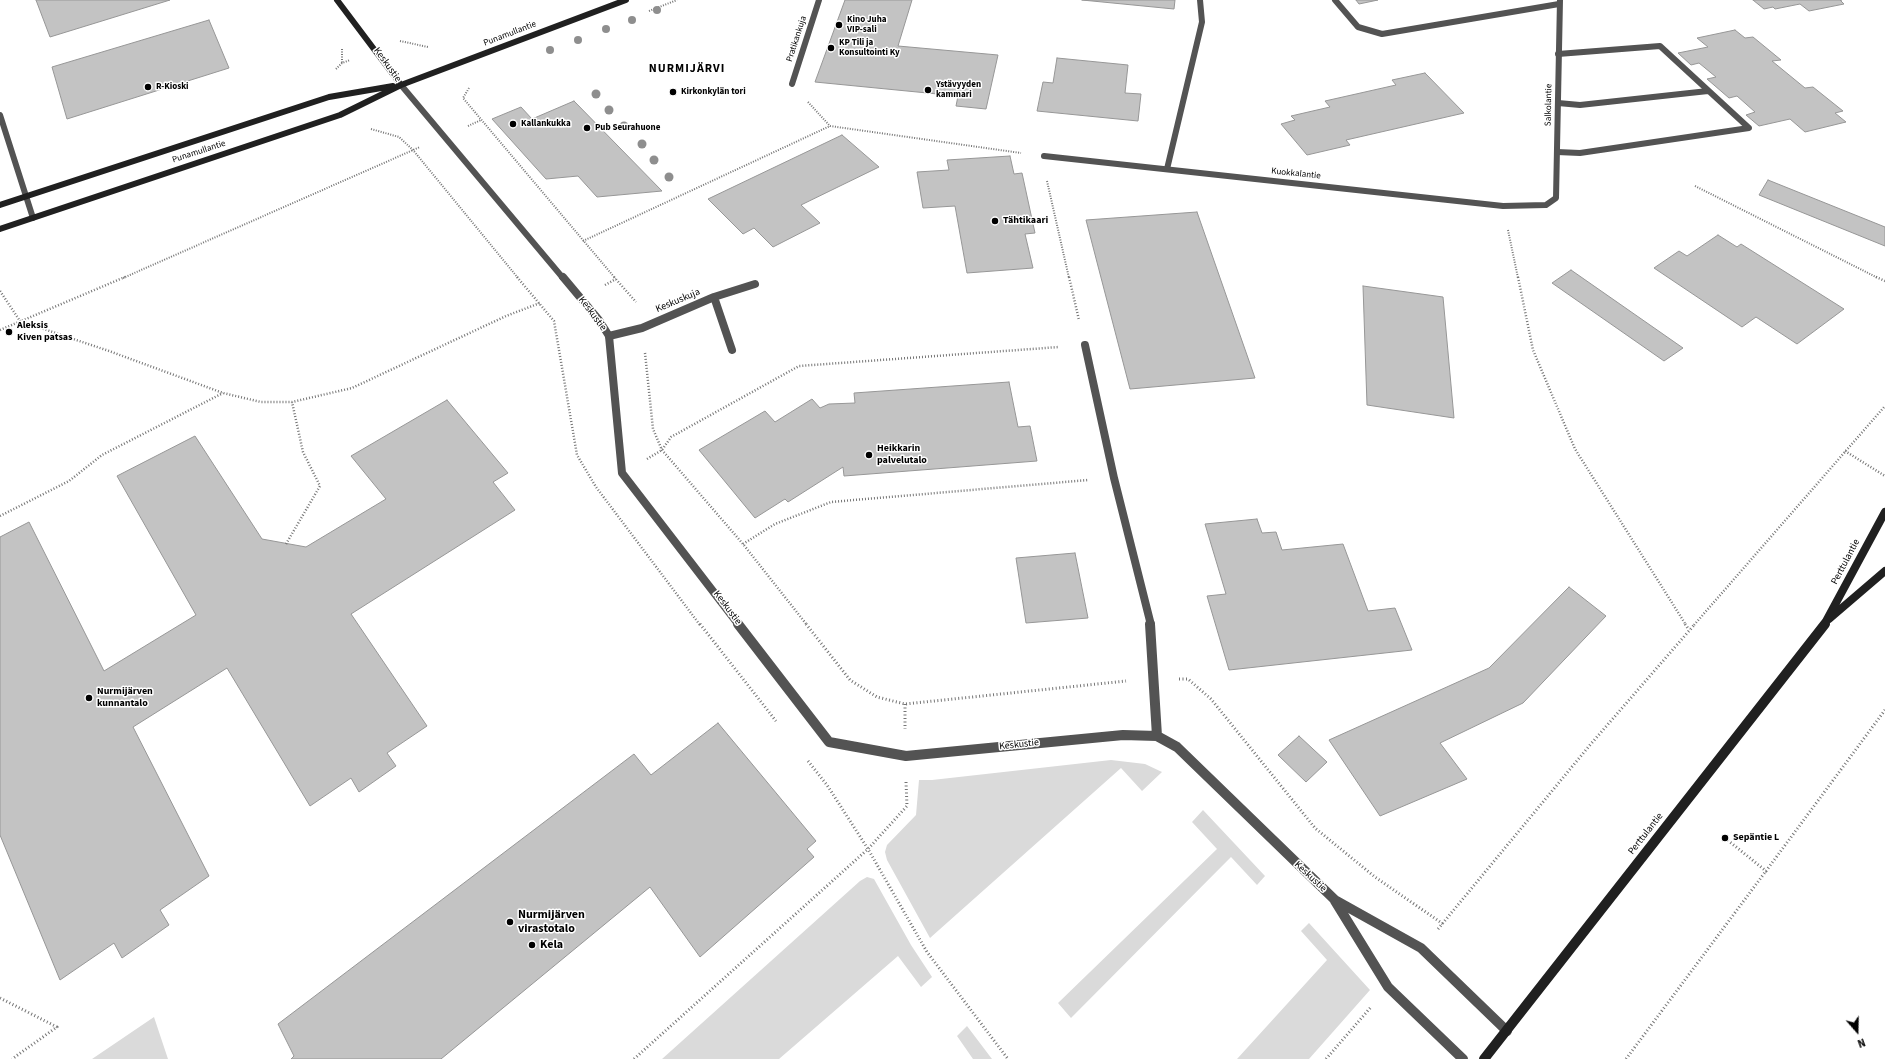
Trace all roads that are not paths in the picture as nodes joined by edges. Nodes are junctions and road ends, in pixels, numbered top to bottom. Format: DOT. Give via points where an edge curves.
graph roads {
  1 [pos="337,0"];
  2 [pos="626,0"];
  3 [pos="819,0"];
  4 [pos="1200,0"];
  5 [pos="1335,0"];
  6 [pos="1560,2"];
  7 [pos="1558,54"];
  8 [pos="792,84"];
  9 [pos="401,85"];
  10 [pos="1708,91"];
  11 [pos="1558,103"];
  12 [pos="0,115"];
  13 [pos="0,138"];
  14 [pos="9,139"];
  15 [pos="1557,152"];
  16 [pos="1044,156"];
  17 [pos="1167,169"];
  18 [pos="27,196"];
  19 [pos="0,205"];
  20 [pos="1546,205"];
  21 [pos="34,218"];
  22 [pos="0,229"];
  23 [pos="756,284"];
  24 [pos="714,297"];
  25 [pos="609,336"];
  26 [pos="1085,345"];
  27 [pos="732,350"];
  28 [pos="1885,512"];
  29 [pos="1885,571"];
  30 [pos="1826,622"];
  31 [pos="1157,736"];
  32 [pos="1335,900"];
  33 [pos="1507,1031"];
  34 [pos="1463,1059"];
  35 [pos="1484,1059"];
  1 -- 9 [label="street, Keskustie"];
  2 -- 9 [label="street, Punamullantie"];
  3 -- 8 [label="street, Pratikankuja"];
  4 -- 17 [label="street" via="1202,22"];
  5 -- 6 [label="street" via="1358,27 1382,34"];
  6 -- 7 [label="street, Salkolantie"];
  7 -- 10 [label="street" via="1660,46"];
  7 -- 11 [label="street, Salkolantie"];
  9 -- 18 [label="street, Punamullantie" via="329,97"];
  9 -- 21 [label="street, Punamullantie" via="340,115"];
  9 -- 25 [label="street, Keskustie" via="552,263"];
  10 -- 11 [label="street" via="1580,105"];
  10 -- 15 [label="street" via="1749,128 1580,153"];
  11 -- 15 [label="street, Salkolantie"];
  12 -- 14 [label="street"];
  13 -- 14 [label="street"];
  14 -- 18 [label="street"];
  15 -- 20 [label="street, Salkolantie" via="1556,198"];
  16 -- 17 [label="street, Kuokkalantie"];
  17 -- 20 [label="street, Kuokkalantie" via="1503,206"];
  18 -- 19 [label="street, Punamullantie"];
  18 -- 21 [label="street"];
  21 -- 22 [label="street, Punamullantie"];
  23 -- 24 [label="street, Keskuskuja"];
  24 -- 25 [label="street, Keskuskuja" via="642,328"];
  24 -- 27 [label="street"];
  25 -- 31 [label="street, Keskustie" via="622,473 828,742 906,756 1123,735"];
  26 -- 31 [label="street" via="1114,478 1152,630"];
  28 -- 30 [label="street, Perttulantie"];
  29 -- 30 [label="street, Perttulantie"];
  30 -- 33 [label="street, Perttulantie"];
  31 -- 32 [label="street, Keskustie" via="1177,748"];
  32 -- 33 [label="street, Keskustie" via="1421,948"];
  32 -- 34 [label="street, Keskustie" via="1388,987"];
  33 -- 35 [label="street, Perttulantie"];
}
